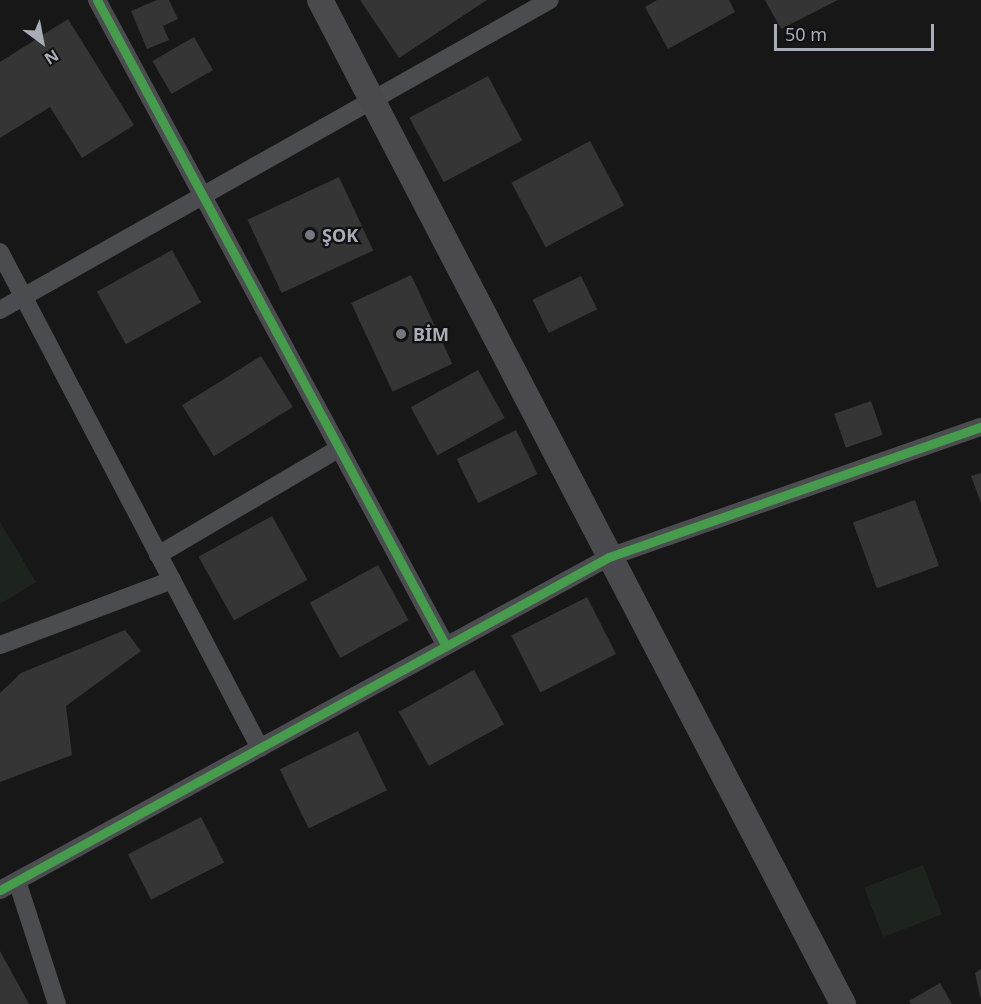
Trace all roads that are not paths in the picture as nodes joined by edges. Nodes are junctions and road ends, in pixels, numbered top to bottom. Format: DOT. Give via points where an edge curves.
graph roads {
  1 [pos="97,0"];
  2 [pos="320,0"];
  3 [pos="550,0"];
  4 [pos="369,99"];
  5 [pos="199,196"];
  6 [pos="0,252"];
  7 [pos="22,297"];
  8 [pos="0,310"];
  9 [pos="981,427"];
  10 [pos="338,449"];
  11 [pos="158,555"];
  12 [pos="609,557"];
  13 [pos="172,580"];
  14 [pos="0,645"];
  15 [pos="446,646"];
  16 [pos="260,748"];
  17 [pos="17,881"];
  18 [pos="0,890"];
  19 [pos="57,1004"];
  20 [pos="843,1004"];
  1 -- 5 [label="street"];
  2 -- 4 [label="main road"];
  3 -- 4 [label="street"];
  4 -- 5 [label="street"];
  4 -- 12 [label="main road"];
  5 -- 7 [label="street"];
  5 -- 10 [label="street"];
  6 -- 7 [label="street"];
  7 -- 8 [label="street"];
  7 -- 11 [label="street"];
  9 -- 12 [label="street"];
  10 -- 11 [label="street"];
  10 -- 15 [label="street"];
  11 -- 13 [label="street"];
  12 -- 15 [label="street"];
  12 -- 20 [label="main road"];
  13 -- 14 [label="street"];
  13 -- 16 [label="street"];
  15 -- 16 [label="street"];
  16 -- 17 [label="street"];
  17 -- 18 [label="street"];
  17 -- 19 [label="street"];
}
